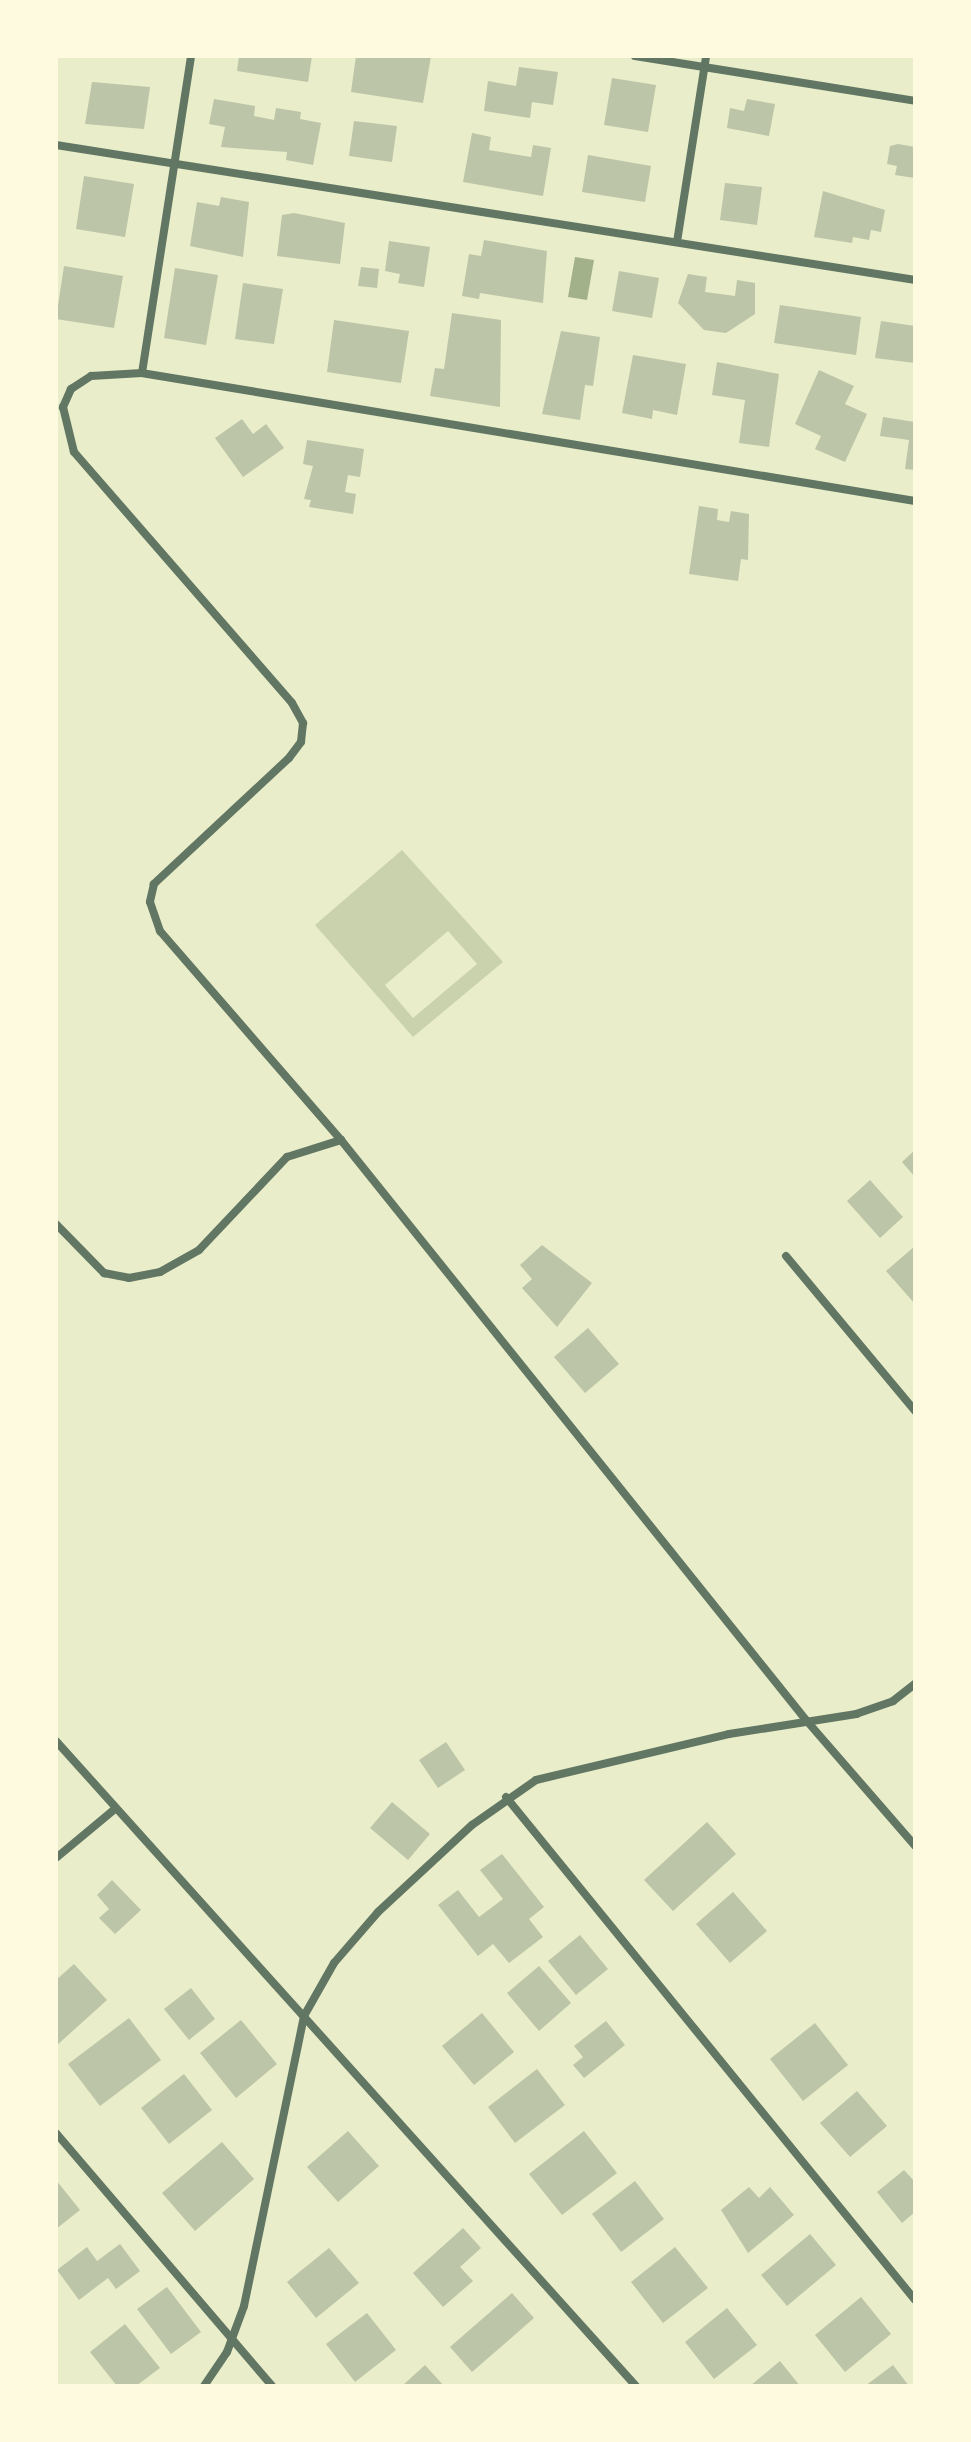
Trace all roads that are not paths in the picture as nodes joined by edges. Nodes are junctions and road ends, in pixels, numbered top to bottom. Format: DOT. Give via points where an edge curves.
graph roads {
  1 [pos="191,56"];
  2 [pos="635,56"];
  3 [pos="706,56"];
  4 [pos="705,67"];
  5 [pos="915,101"];
  6 [pos="56,145"];
  7 [pos="174,162"];
  8 [pos="677,242"];
  9 [pos="915,280"];
  10 [pos="142,373"];
  11 [pos="915,501"];
  12 [pos="341,1140"];
  13 [pos="56,1224"];
  14 [pos="786,1256"];
  15 [pos="915,1411"];
  16 [pos="915,1684"];
  17 [pos="806,1720"];
  18 [pos="56,1741"];
  19 [pos="506,1797"];
  20 [pos="116,1808"];
  21 [pos="915,1846"];
  22 [pos="56,1858"];
  23 [pos="304,2016"];
  24 [pos="56,2133"];
  25 [pos="915,2300"];
  26 [pos="233,2340"];
  27 [pos="204,2386"];
  28 [pos="272,2386"];
  29 [pos="636,2386"];
  1 -- 7 [label="street"];
  2 -- 4 [label="street"];
  3 -- 4 [label="street"];
  4 -- 5 [label="street"];
  4 -- 8 [label="street"];
  6 -- 7 [label="street"];
  7 -- 8 [label="street"];
  7 -- 10 [label="street"];
  8 -- 9 [label="street"];
  10 -- 11 [label="street"];
  10 -- 12 [label="street" via="91,376 71,389 63,407 74,452 292,703 303,723 301,742 289,758 154,884 150,902 155,921"];
  12 -- 13 [label="street" via="287,1157 199,1250 160,1272 129,1278 104,1273"];
  12 -- 17 [label="street"];
  14 -- 15 [label="street"];
  16 -- 17 [label="street" via="877,1708"];
  17 -- 19 [label="street" via="556,1773"];
  17 -- 21 [label="street"];
  18 -- 20 [label="street"];
  19 -- 23 [label="street" via="353,1939"];
  19 -- 25 [label="street"];
  20 -- 22 [label="street"];
  20 -- 23 [label="street"];
  23 -- 26 [label="street"];
  23 -- 29 [label="street"];
  24 -- 26 [label="street"];
  26 -- 27 [label="street"];
  26 -- 28 [label="street"];
}
